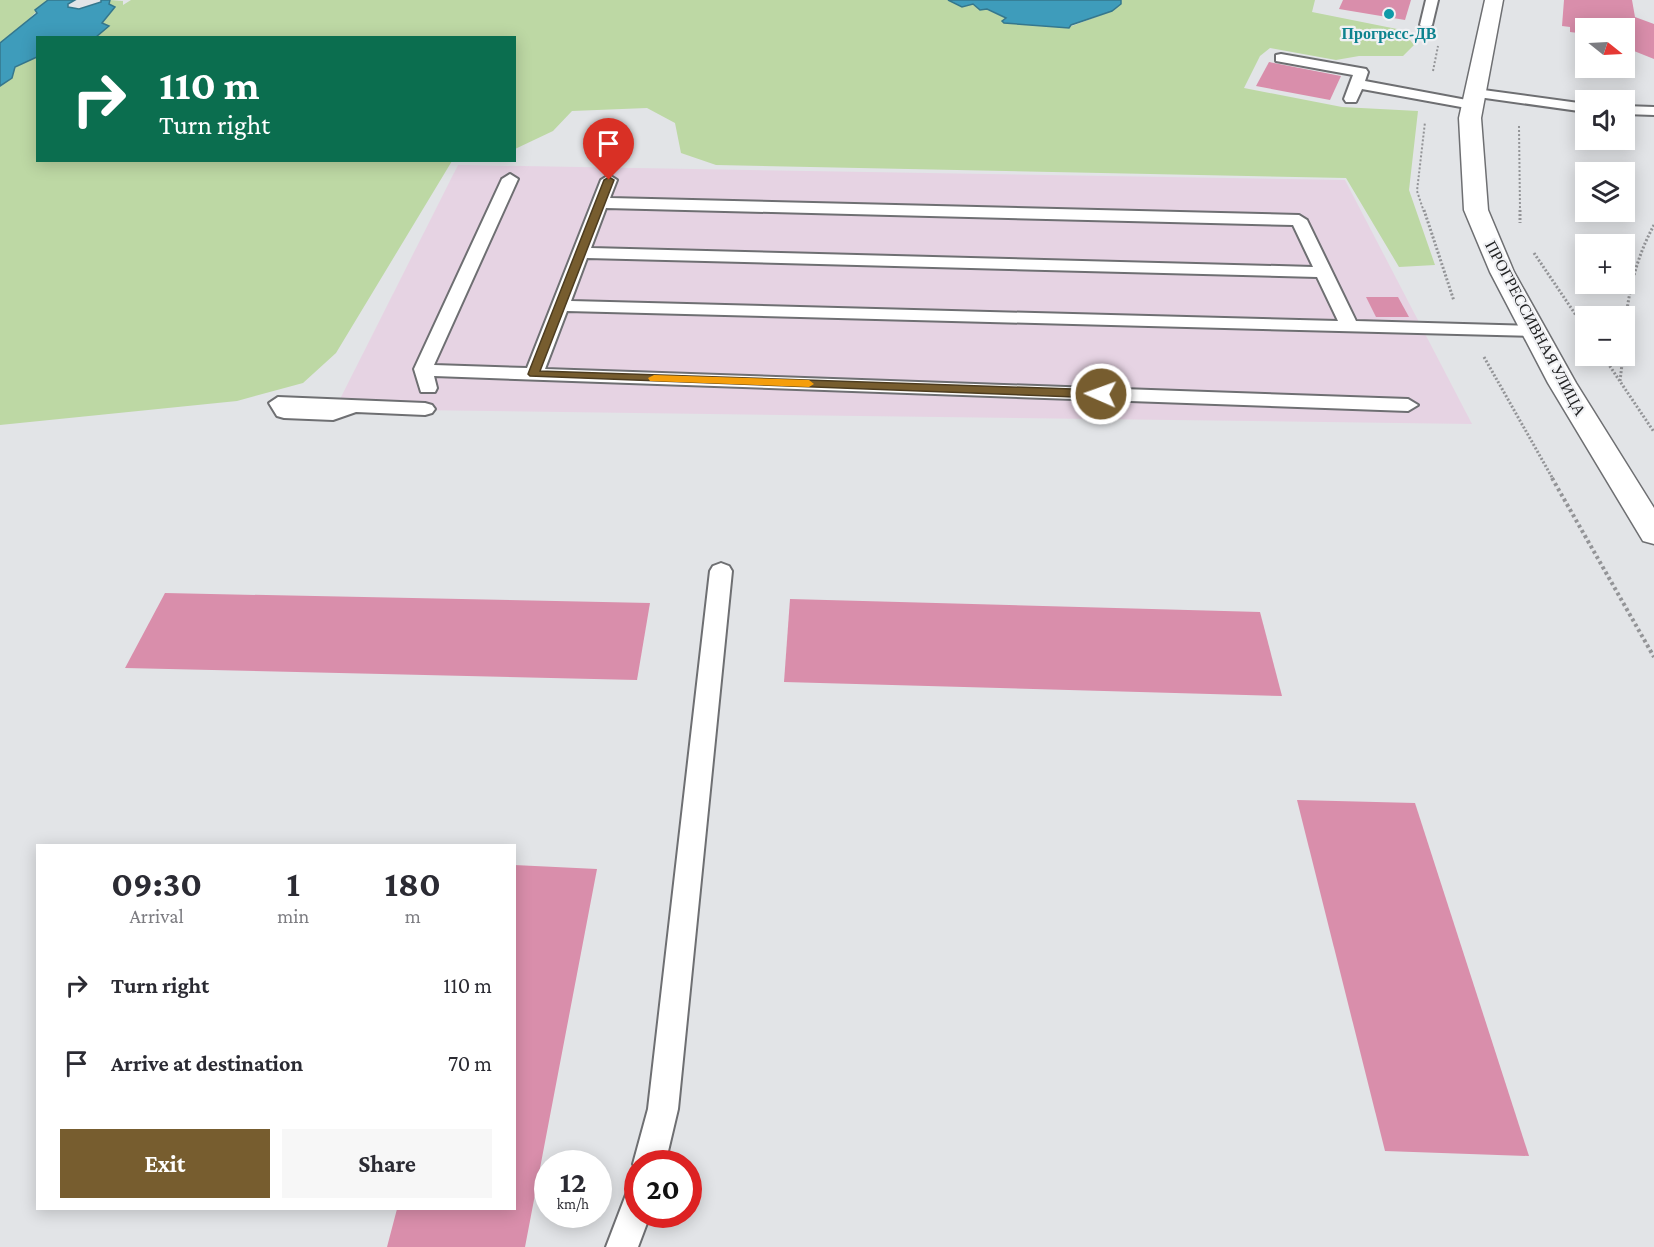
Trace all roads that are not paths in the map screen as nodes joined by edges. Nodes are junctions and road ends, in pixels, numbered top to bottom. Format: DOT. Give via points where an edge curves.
graph roads {
  1 [pos="1432,0"];
  2 [pos="1494,0"];
  3 [pos="1426,25"];
  4 [pos="1281,58"];
  5 [pos="1357,84"];
  6 [pos="1351,99"];
  7 [pos="1474,99"];
  8 [pos="1575,107"];
  9 [pos="1635,110"];
  10 [pos="1654,111"];
  11 [pos="510,179"];
  12 [pos="609,180"];
  13 [pos="600,203"];
  14 [pos="582,253"];
  15 [pos="1324,272"];
  16 [pos="562,306"];
  17 [pos="1349,326"];
  18 [pos="1534,331"];
  19 [pos="534,374"];
  20 [pos="1408,405"];
  21 [pos="356,406"];
  22 [pos="425,409"];
  23 [pos="1654,533"];
  24 [pos="721,571"];
  25 [pos="653,1150"];
  26 [pos="629,1228"];
  27 [pos="622,1247"];
  1 -- 3 [label="lane"];
  2 -- 7 [label="street, ПРОГРЕССИВНАЯ УЛИЦА"];
  4 -- 5 [label="lane" via="1361,72"];
  5 -- 6 [label="lane"];
  5 -- 7 [label="lane"];
  7 -- 8 [label="lane" via="1519,99"];
  7 -- 18 [label="street, ПРОГРЕССИВНАЯ УЛИЦА" via="1476,210 1502,272"];
  9 -- 10 [label="lane"];
  11 -- 19 [label="lane" via="426,379"];
  12 -- 13 [label="lane"];
  13 -- 14 [label="lane"];
  13 -- 15 [label="lane" via="1299,220"];
  14 -- 15 [label="lane"];
  14 -- 16 [label="lane"];
  15 -- 17 [label="lane"];
  16 -- 17 [label="lane"];
  16 -- 19 [label="lane"];
  17 -- 18 [label="lane"];
  18 -- 23 [label="street, ПРОГРЕССИВНАЯ УЛИЦА"];
  19 -- 20 [label="lane"];
  21 -- 22 [label="lane"];
  24 -- 25 [label="lane" via="663,1109"];
  26 -- 27 [label="lane"];
}
